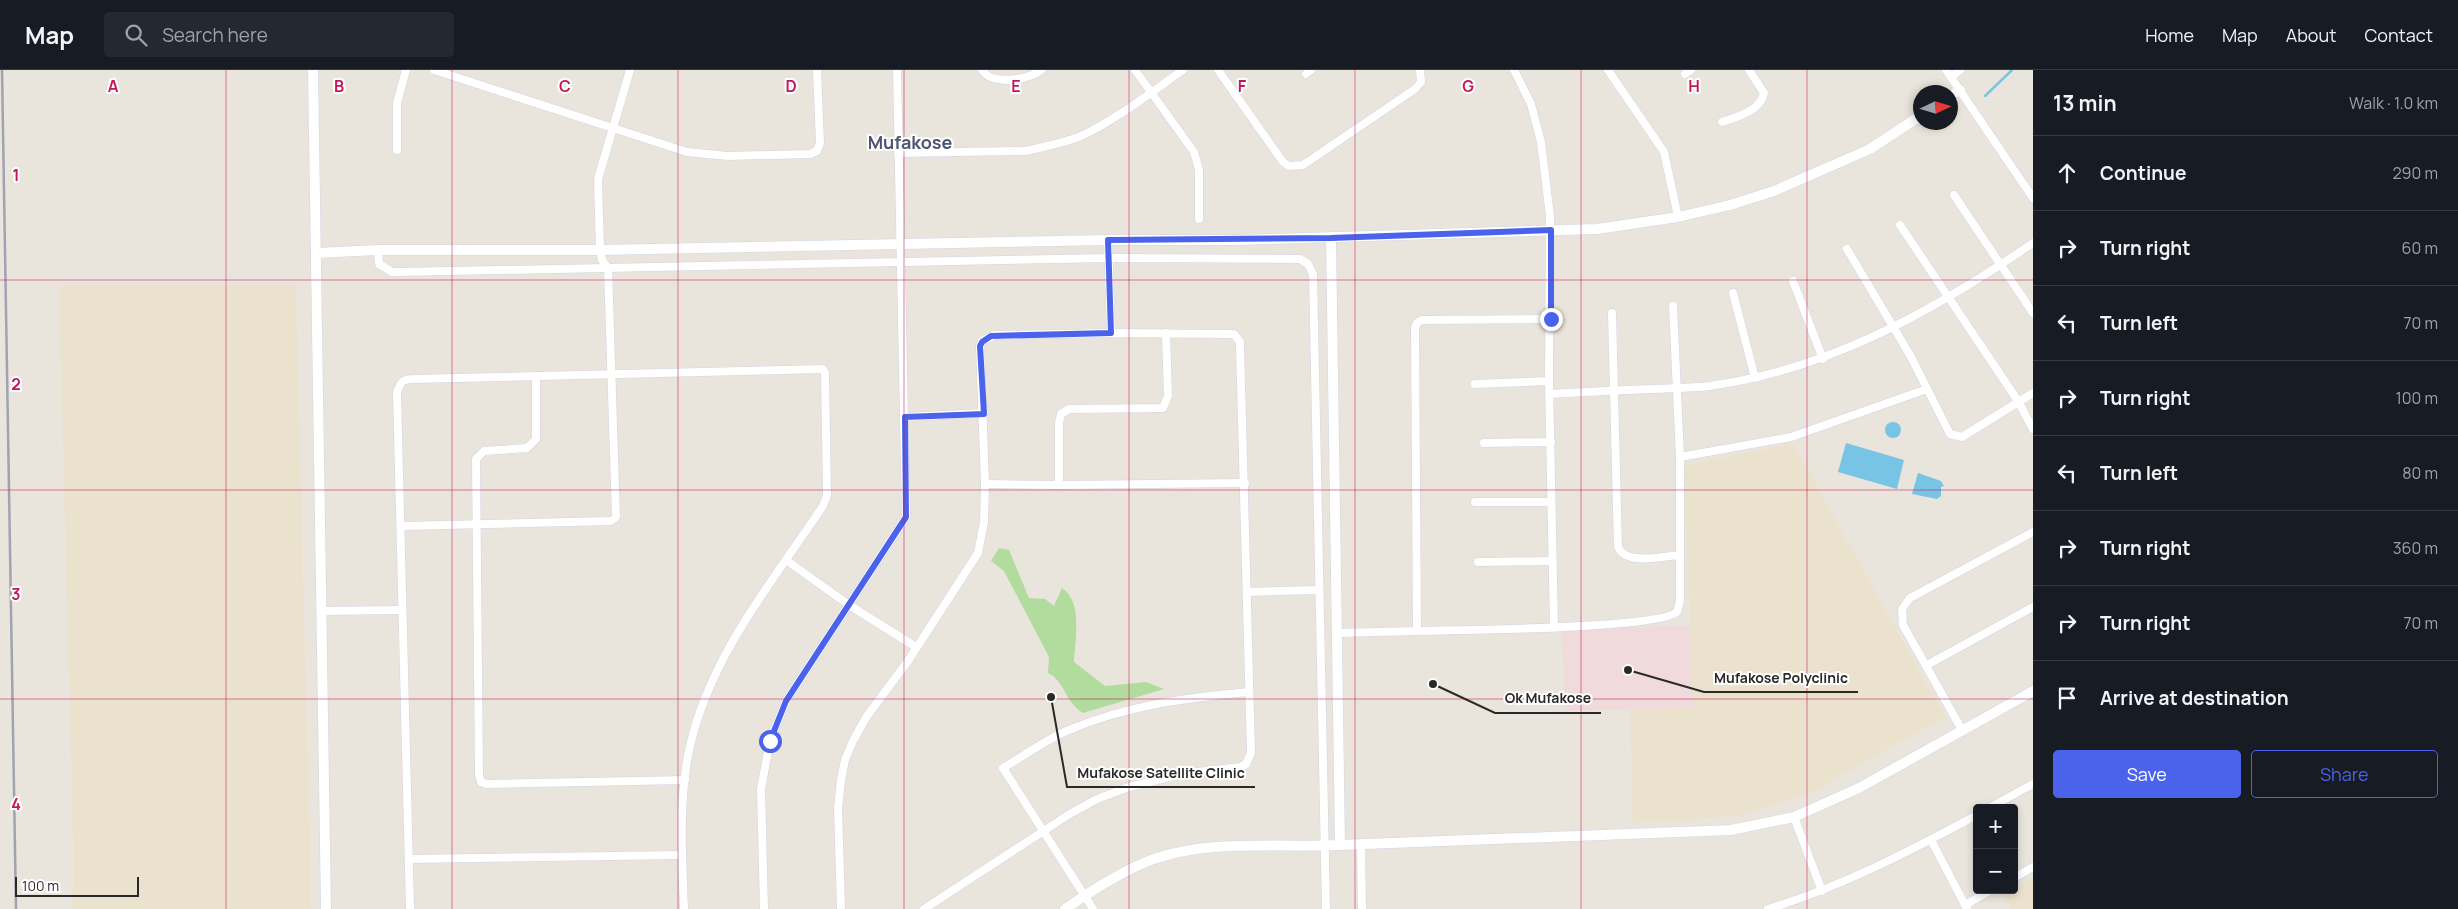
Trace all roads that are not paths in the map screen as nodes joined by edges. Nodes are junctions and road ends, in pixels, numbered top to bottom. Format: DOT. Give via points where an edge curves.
graph roads {
  1 [pos="314,70"];
  2 [pos="406,70"];
  3 [pos="434,70"];
  4 [pos="630,70"];
  5 [pos="817,70"];
  6 [pos="897,70"];
  7 [pos="982,70"];
  8 [pos="1041,70"];
  9 [pos="1135,70"];
  10 [pos="1183,70"];
  11 [pos="1218,70"];
  12 [pos="1420,70"];
  13 [pos="1514,70"];
  14 [pos="1608,70"];
  15 [pos="1749,70"];
  16 [pos="1946,70"];
  17 [pos="1960,70"];
  18 [pos="1951,77"];
  19 [pos="1960,90"];
  20 [pos="1151,92"];
  21 [pos="1913,121"];
  22 [pos="1722,122"];
  23 [pos="614,127"];
  24 [pos="397,150"];
  25 [pos="898,152"];
  26 [pos="1954,195"];
  27 [pos="2033,198"];
  28 [pos="1678,217"];
  29 [pos="1199,219"];
  30 [pos="1900,225"];
  31 [pos="1551,230"];
  32 [pos="1331,238"];
  33 [pos="1108,240"];
  34 [pos="2033,243"];
  35 [pos="901,244"];
  36 [pos="1847,249"];
  37 [pos="378,250"];
  38 [pos="600,250"];
  39 [pos="316,253"];
  40 [pos="1110,258"];
  41 [pos="901,262"];
  42 [pos="2000,265"];
  43 [pos="608,268"];
  44 [pos="1792,281"];
  45 [pos="1733,293"];
  46 [pos="1949,297"];
  47 [pos="1673,306"];
  48 [pos="1612,313"];
  49 [pos="2033,313"];
  50 [pos="1551,319"];
  51 [pos="1893,328"];
  52 [pos="1111,333"];
  53 [pos="1166,333"];
  54 [pos="1823,359"];
  55 [pos="611,372"];
  56 [pos="536,376"];
  57 [pos="1755,378"];
  58 [pos="1550,381"];
  59 [pos="1475,384"];
  60 [pos="1678,388"];
  61 [pos="1927,389"];
  62 [pos="1616,390"];
  63 [pos="2033,393"];
  64 [pos="1550,394"];
  65 [pos="2018,401"];
  66 [pos="984,414"];
  67 [pos="905,417"];
  68 [pos="2033,429"];
  69 [pos="1550,442"];
  70 [pos="1484,443"];
  71 [pos="1680,457"];
  72 [pos="1245,483"];
  73 [pos="985,484"];
  74 [pos="1060,485"];
  75 [pos="1475,502"];
  76 [pos="1551,502"];
  77 [pos="477,524"];
  78 [pos="402,526"];
  79 [pos="2033,532"];
  80 [pos="1680,555"];
  81 [pos="786,560"];
  82 [pos="1552,561"];
  83 [pos="1478,562"];
  84 [pos="1319,590"];
  85 [pos="1247,592"];
  86 [pos="849,605"];
  87 [pos="2033,608"];
  88 [pos="402,610"];
  89 [pos="321,611"];
  90 [pos="1554,627"];
  91 [pos="1417,631"];
  92 [pos="1337,633"];
  93 [pos="916,647"];
  94 [pos="1927,665"];
  95 [pos="2033,690"];
  96 [pos="1248,692"];
  97 [pos="1962,730"];
  98 [pos="685,780"];
  99 [pos="2033,784"];
  100 [pos="1996,804"];
  101 [pos="1794,817"];
  102 [pos="1973,817"];
  103 [pos="1042,831"];
  104 [pos="1931,840"];
  105 [pos="1361,844"];
  106 [pos="1340,845"];
  107 [pos="1326,846"];
  108 [pos="682,855"];
  109 [pos="409,859"];
  110 [pos="2033,867"];
  111 [pos="2018,876"];
  112 [pos="1822,891"];
  113 [pos="1985,894"];
  114 [pos="1084,895"];
  115 [pos="1966,907"];
  116 [pos="326,909"];
  117 [pos="410,909"];
  118 [pos="684,909"];
  119 [pos="764,909"];
  120 [pos="841,909"];
  121 [pos="924,909"];
  122 [pos="1065,909"];
  123 [pos="1093,909"];
  124 [pos="1326,909"];
  125 [pos="1362,909"];
  126 [pos="1768,909"];
  1 -- 39 [label="street"];
  2 -- 24 [label="street" via="397,103"];
  3 -- 23 [label="street"];
  4 -- 23 [label="street"];
  5 -- 23 [label="street" via="820,143 817,151 810,154 728,156 687,152"];
  6 -- 25 [label="street"];
  7 -- 8 [label="street" via="992,79 1025,78"];
  9 -- 20 [label="street"];
  10 -- 20 [label="street"];
  11 -- 12 [label="street" via="1283,162 1296,166 1303,165 1415,89 1421,82"];
  13 -- 31 [label="street" via="1531,104 1541,142"];
  14 -- 28 [label="street" via="1664,152"];
  15 -- 22 [label="street" via="1764,93 1763,99 1750,111"];
  16 -- 18 [label="street"];
  17 -- 18 [label="street"];
  18 -- 19 [label="street"];
  19 -- 27 [label="street"];
  20 -- 25 [label="street" via="1089,132 1042,148"];
  20 -- 29 [label="street" via="1197,160"];
  21 -- 28 [label="street" via="1870,149 1812,176 1730,205"];
  23 -- 38 [label="street" via="598,179"];
  25 -- 35 [label="street"];
  26 -- 42 [label="street"];
  28 -- 31 [label="street" via="1598,228"];
  30 -- 46 [label="street"];
  31 -- 32 [label="street"];
  31 -- 50 [label="street"];
  32 -- 33 [label="street"];
  32 -- 92 [label="street"];
  33 -- 35 [label="street"];
  33 -- 40 [label="street"];
  34 -- 42 [label="street"];
  35 -- 38 [label="street"];
  35 -- 41 [label="street"];
  36 -- 51 [label="street"];
  37 -- 38 [label="street"];
  37 -- 39 [label="street"];
  37 -- 43 [label="street" via="379,264 392,272"];
  38 -- 43 [label="street"];
  39 -- 89 [label="street"];
  40 -- 41 [label="street"];
  40 -- 52 [label="street"];
  40 -- 84 [label="street" via="1300,259 1308,264 1313,274"];
  41 -- 43 [label="street"];
  41 -- 67 [label="street"];
  42 -- 46 [label="street"];
  42 -- 49 [label="street"];
  43 -- 55 [label="street"];
  44 -- 54 [label="street"];
  45 -- 57 [label="street"];
  46 -- 51 [label="street"];
  46 -- 65 [label="street"];
  47 -- 60 [label="street"];
  48 -- 62 [label="street"];
  50 -- 58 [label="street"];
  50 -- 91 [label="street" via="1422,320 1417,323"];
  51 -- 54 [label="street"];
  51 -- 61 [label="street"];
  52 -- 53 [label="street"];
  52 -- 66 [label="street" via="996,335 986,338 980,346"];
  53 -- 72 [label="street" via="1229,333 1240,342"];
  53 -- 74 [label="street" via="1166,403 1163,408 1068,409 1061,414"];
  54 -- 57 [label="street"];
  55 -- 56 [label="street"];
  55 -- 77 [label="street" via="614,520"];
  55 -- 81 [label="street" via="823,369 827,495"];
  56 -- 77 [label="street" via="536,439 527,448 484,451 476,459"];
  56 -- 78 [label="street" via="405,379 401,382 397,393"];
  57 -- 60 [label="street"];
  58 -- 59 [label="street"];
  58 -- 64 [label="street"];
  60 -- 62 [label="street"];
  60 -- 71 [label="street"];
  61 -- 65 [label="street" via="1950,434 1958,437"];
  61 -- 71 [label="street" via="1792,437"];
  62 -- 64 [label="street"];
  62 -- 80 [label="street" via="1618,547 1623,555 1631,558"];
  63 -- 65 [label="street"];
  64 -- 69 [label="street"];
  65 -- 68 [label="street"];
  66 -- 67 [label="street"];
  66 -- 73 [label="street"];
  67 -- 86 [label="street" via="906,517"];
  69 -- 70 [label="street"];
  69 -- 76 [label="street"];
  71 -- 80 [label="street"];
  72 -- 74 [label="street"];
  72 -- 85 [label="street"];
  73 -- 74 [label="street"];
  73 -- 93 [label="street" via="984,522 978,553"];
  75 -- 76 [label="street"];
  76 -- 82 [label="street"];
  77 -- 78 [label="street"];
  77 -- 98 [label="street" via="481,782"];
  78 -- 88 [label="street"];
  79 -- 94 [label="street" via="1906,602 1901,615 1903,625"];
  80 -- 90 [label="street" via="1680,607 1672,616"];
  81 -- 86 [label="street"];
  81 -- 98 [label="street" via="716,670 701,708"];
  82 -- 83 [label="street"];
  82 -- 90 [label="street"];
  84 -- 85 [label="street"];
  84 -- 107 [label="street"];
  85 -- 96 [label="street"];
  86 -- 93 [label="street"];
  86 -- 119 [label="street" via="786,701 770,741 761,789"];
  87 -- 94 [label="street"];
  88 -- 89 [label="street"];
  88 -- 109 [label="street"];
  89 -- 116 [label="street"];
  90 -- 91 [label="street"];
  91 -- 92 [label="street"];
  92 -- 106 [label="street"];
  93 -- 120 [label="street" via="868,716 845,760 838,808"];
  94 -- 97 [label="street"];
  95 -- 97 [label="street"];
  96 -- 103 [label="street" via="1251,753 1246,764 1181,774 1129,787 1097,799"];
  96 -- 103 [label="street" via="1169,700 1095,720 1068,730 1003,768"];
  97 -- 101 [label="street" via="1859,788"];
  98 -- 108 [label="street"];
  99 -- 100 [label="street"];
  101 -- 105 [label="street" via="1731,830"];
  101 -- 112 [label="street"];
  102 -- 104 [label="street"];
  103 -- 114 [label="street"];
  103 -- 121 [label="street"];
  104 -- 112 [label="street"];
  104 -- 115 [label="street"];
  105 -- 106 [label="street"];
  105 -- 125 [label="street"];
  106 -- 107 [label="street"];
  107 -- 114 [label="street" via="1185,851 1155,858"];
  107 -- 124 [label="street"];
  108 -- 109 [label="street"];
  108 -- 118 [label="street"];
  109 -- 117 [label="street"];
  110 -- 111 [label="street"];
  112 -- 126 [label="street"];
  113 -- 115 [label="street"];
  114 -- 122 [label="street"];
  114 -- 123 [label="street"];
}
